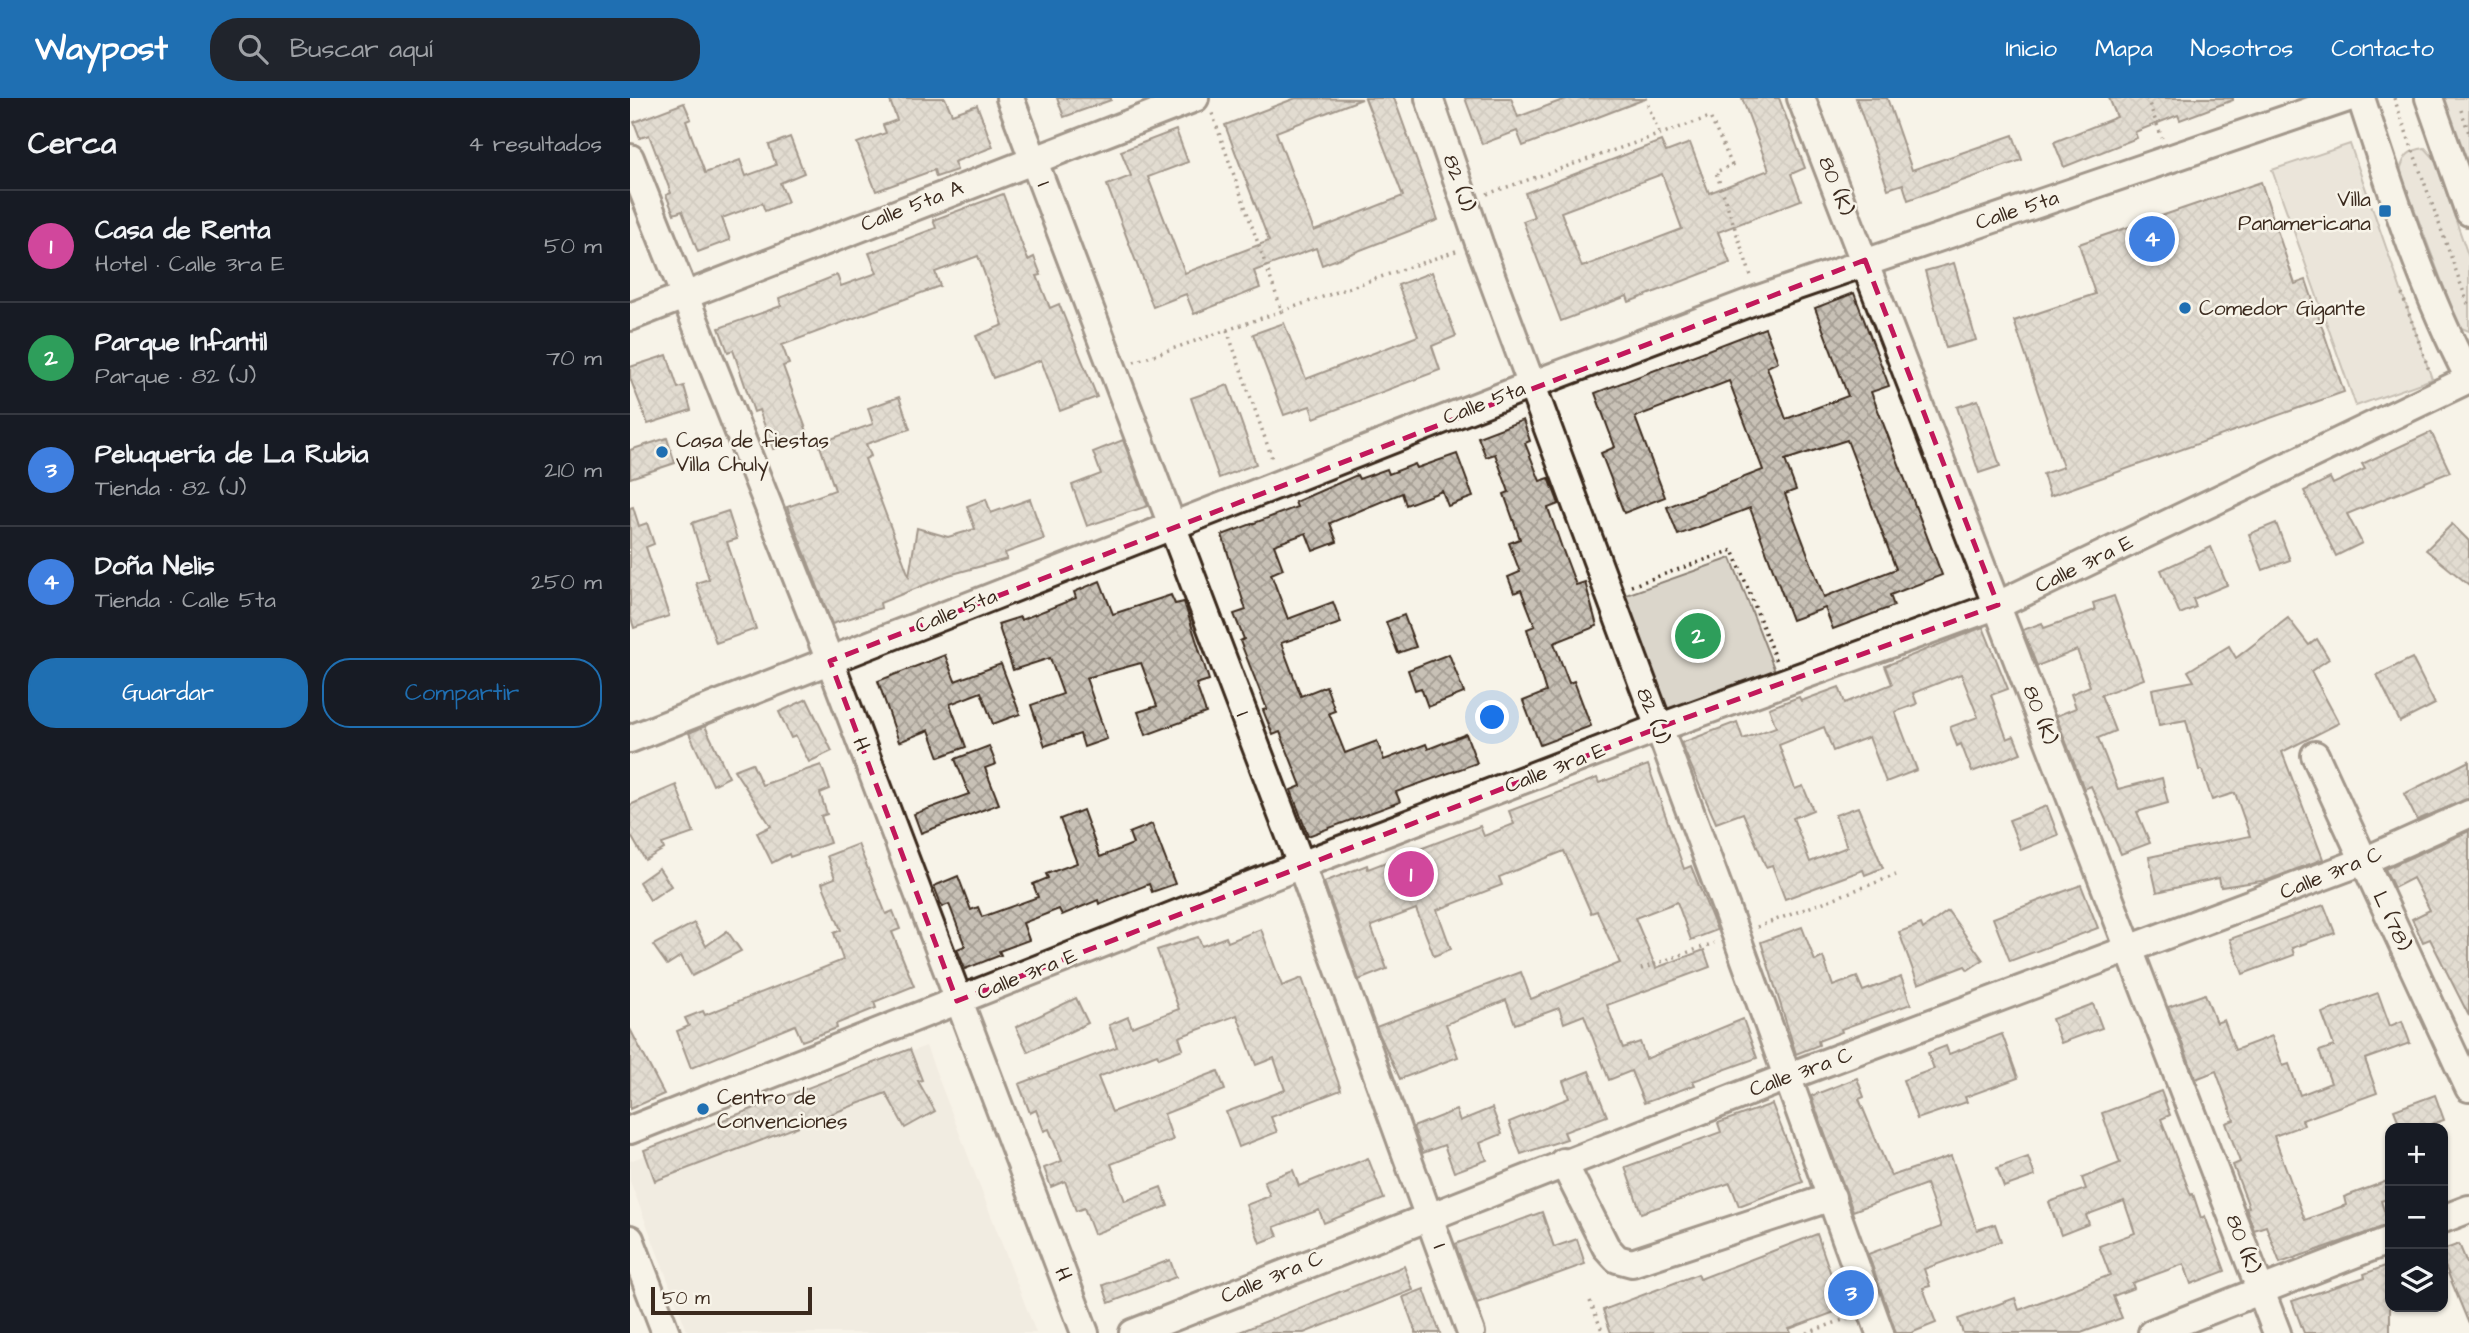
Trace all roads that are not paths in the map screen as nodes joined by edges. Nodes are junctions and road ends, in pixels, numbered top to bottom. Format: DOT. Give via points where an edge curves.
graph roads {
  1 [pos="1010,98"];
  2 [pos="1429,98"];
  3 [pos="1801,98"];
  4 [pos="2348,98"];
  5 [pos="2361,98"];
  6 [pos="2429,98"];
  7 [pos="1203,104"];
  8 [pos="630,158"];
  9 [pos="1034,159"];
  10 [pos="2469,212"];
  11 [pos="1866,260"];
  12 [pos="684,295"];
  13 [pos="630,317"];
  14 [pos="2469,379"];
  15 [pos="1531,384"];
  16 [pos="1172,526"];
  17 [pos="1998,605"];
  18 [pos="830,661"];
  19 [pos="1658,728"];
  20 [pos="630,739"];
  21 [pos="2315,755"];
  22 [pos="2469,814"];
  23 [pos="2364,861"];
  24 [pos="1301,865"];
  25 [pos="2130,951"];
  26 [pos="957,1001"];
  27 [pos="1787,1077"];
  28 [pos="2469,1088"];
  29 [pos="630,1130"];
  30 [pos="1563,1162"];
  31 [pos="1832,1197"];
  32 [pos="2469,1209"];
  33 [pos="1428,1214"];
  34 [pos="2448,1217"];
  35 [pos="630,1239"];
  36 [pos="2385,1242"];
  37 [pos="2261,1292"];
  38 [pos="1876,1321"];
  39 [pos="666,1333"];
  40 [pos="1086,1333"];
  41 [pos="1133,1333"];
  42 [pos="1471,1333"];
  43 [pos="2152,1333"];
  44 [pos="2277,1333"];
  1 -- 9 [label="street, I"];
  2 -- 15 [label="street, 82 (J)"];
  3 -- 11 [label="street, 80 (K)"];
  4 -- 11 [label="street, Calle 5ta"];
  5 -- 14 [label="street" via="2398,208"];
  6 -- 10 [label="street"];
  7 -- 9 [label="street, Calle 5ta A"];
  8 -- 12 [label="street, H"];
  9 -- 12 [label="street, Calle 5ta A"];
  9 -- 16 [label="street, I"];
  11 -- 15 [label="street, Calle 5ta"];
  11 -- 17 [label="street, 80 (K)"];
  12 -- 13 [label="street, Calle 5ta A"];
  12 -- 18 [label="street, H"];
  14 -- 17 [label="street, Calle 3ra E"];
  15 -- 16 [label="street, Calle 5ta"];
  15 -- 19 [label="street, 82 (J)"];
  16 -- 18 [label="street, Calle 5ta"];
  16 -- 24 [label="street, I"];
  17 -- 19 [label="street, Calle 3ra E"];
  17 -- 25 [label="street, 80 (K)"];
  18 -- 20 [label="street, Calle 5ta"];
  18 -- 26 [label="street, H"];
  19 -- 24 [label="street, Calle 3ra E"];
  19 -- 27 [label="street, 82 (J)"];
  21 -- 23 [label="street, L (78)"];
  22 -- 23 [label="street, Calle 3ra C"];
  23 -- 25 [label="street, Calle 3ra C"];
  23 -- 28 [label="street, L (78)"];
  24 -- 26 [label="street, Calle 3ra E"];
  24 -- 33 [label="street, I"];
  25 -- 27 [label="street, Calle 3ra C"];
  25 -- 37 [label="street, 80 (K)"];
  26 -- 29 [label="street, Calle 3ra E"];
  26 -- 40 [label="street, H"];
  27 -- 30 [label="street, Calle 3ra C"];
  27 -- 31 [label="street, 82 (J)"];
  30 -- 31 [label="street" via="1606,1247 1617,1259 1632,1263"];
  30 -- 33 [label="street, Calle 3ra C"];
  31 -- 38 [label="street, 82 (J)"];
  32 -- 34 [label="street"];
  33 -- 41 [label="street, Calle 3ra C"];
  33 -- 42 [label="street, I"];
  35 -- 39 [label="street"];
  36 -- 37 [label="street"];
  37 -- 43 [label="street"];
  37 -- 44 [label="street, 80 (K)"];
}
